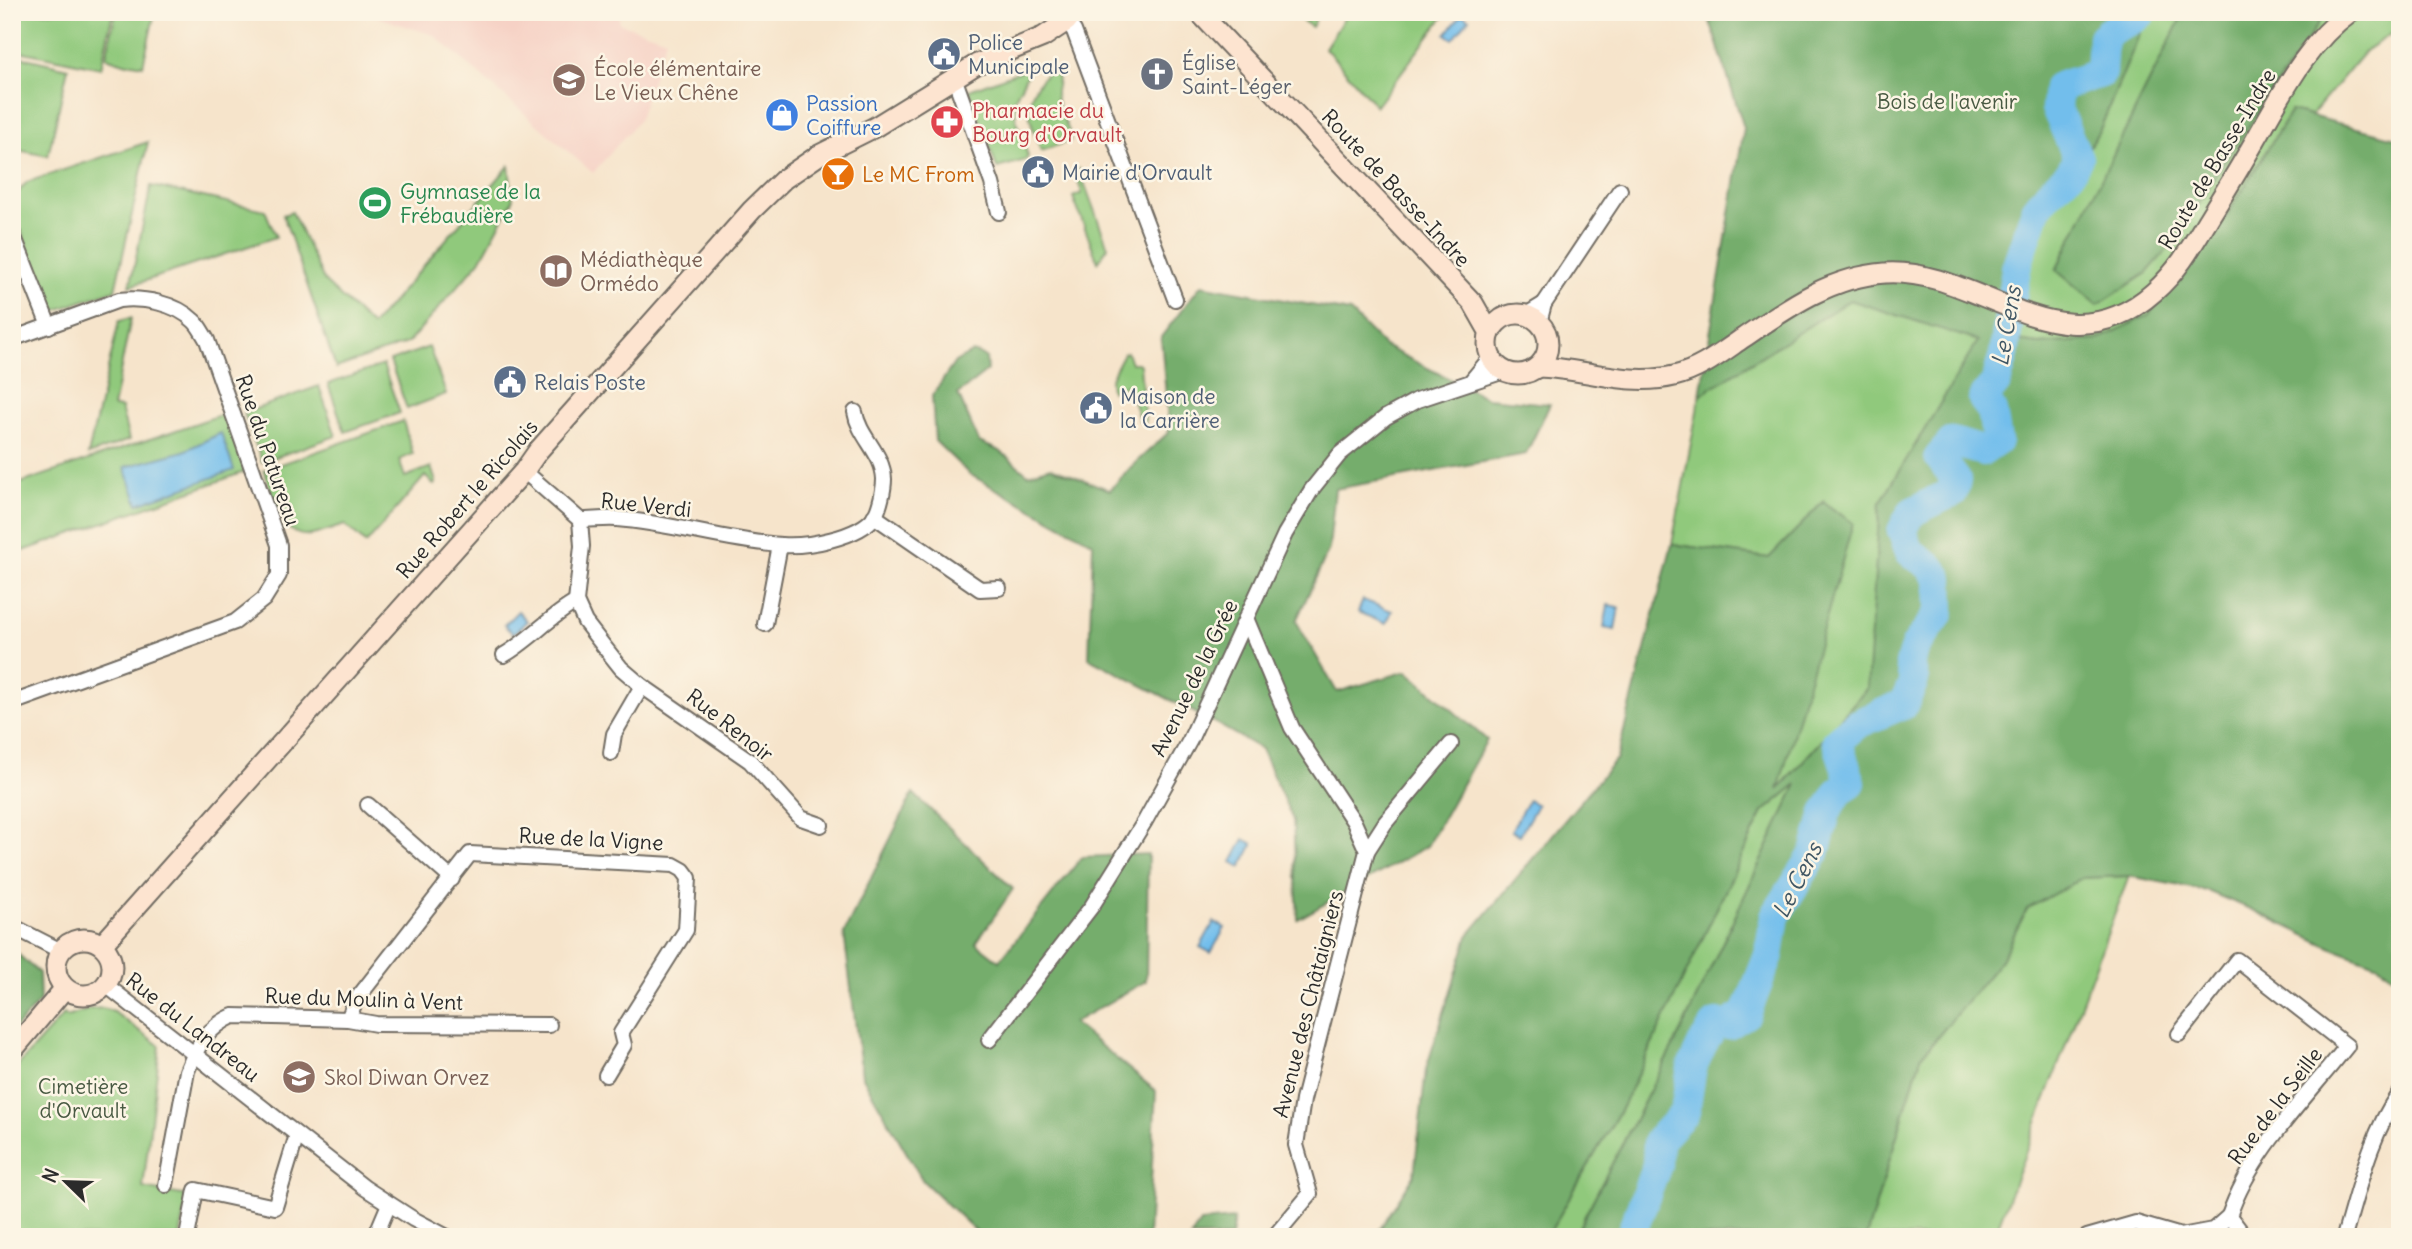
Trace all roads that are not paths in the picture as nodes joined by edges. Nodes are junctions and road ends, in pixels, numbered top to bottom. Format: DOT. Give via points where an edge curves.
graph roads {
  1 [pos="1199,12"];
  2 [pos="2350,12"];
  3 [pos="1070,17"];
  4 [pos="954,77"];
  5 [pos="1620,190"];
  6 [pos="999,212"];
  7 [pos="12,232"];
  8 [pos="1175,299"];
  9 [pos="1473,303"];
  10 [pos="1529,314"];
  11 [pos="48,326"];
  12 [pos="1490,334"];
  13 [pos="12,339"];
  14 [pos="1548,348"];
  15 [pos="1497,364"];
  16 [pos="1538,367"];
  17 [pos="1562,367"];
  18 [pos="855,412"];
  19 [pos="524,471"];
  20 [pos="874,516"];
  21 [pos="580,520"];
  22 [pos="780,545"];
  23 [pos="999,588"];
  24 [pos="576,602"];
  25 [pos="1246,618"];
  26 [pos="765,624"];
  27 [pos="504,655"];
  28 [pos="642,686"];
  29 [pos="12,703"];
  30 [pos="1451,744"];
  31 [pos="611,752"];
  32 [pos="369,805"];
  33 [pos="1354,822"];
  34 [pos="1385,823"];
  35 [pos="821,825"];
  36 [pos="1367,851"];
  37 [pos="452,879"];
  38 [pos="12,926"];
  39 [pos="102,945"];
  40 [pos="61,951"];
  41 [pos="106,985"];
  42 [pos="65,988"];
  43 [pos="348,1019"];
  44 [pos="549,1025"];
  45 [pos="2179,1034"];
  46 [pos="989,1040"];
  47 [pos="12,1051"];
  48 [pos="194,1054"];
  49 [pos="606,1075"];
  50 [pos="2400,1092"];
  51 [pos="297,1135"];
  52 [pos="166,1185"];
  53 [pos="389,1204"];
  54 [pos="2229,1216"];
  55 [pos="2181,1236"];
  56 [pos="187,1237"];
  57 [pos="375,1237"];
  58 [pos="447,1237"];
  59 [pos="1274,1237"];
  60 [pos="2087,1237"];
  61 [pos="2245,1237"];
  62 [pos="2344,1237"];
  1 -- 9 [label="main road, Route de Basse-Indre"];
  2 -- 17 [label="main road, Route de Basse-Indre" via="2314,47 2291,79 2181,264 2154,293 2124,313 2093,322 2062,323 2029,316 1960,287 1887,273 1823,288 1710,361 1675,376 1620,378"];
  3 -- 4 [label="main road, Rue Robert le Ricolais" via="1043,37"];
  3 -- 8 [label="street"];
  4 -- 6 [label="street"];
  4 -- 19 [label="main road, Rue Robert le Ricolais" via="785,179 661,312"];
  5 -- 10 [label="street"];
  7 -- 11 [label="street"];
  9 -- 10 [label="main road, Route de Basse-Indre"];
  9 -- 12 [label="main road, Route de Basse-Indre"];
  10 -- 12 [label="main road" via="1500,320"];
  10 -- 14 [label="main road" via="1545,330"];
  11 -- 13 [label="street, Rue du Patureau"];
  11 -- 29 [label="street, Rue du Patureau" via="133,298 179,310 195,321 207,340 279,545 279,575 264,599 235,622"];
  12 -- 15 [label="main road" via="1488,349"];
  14 -- 16 [label="main road"];
  14 -- 17 [label="main road"];
  15 -- 16 [label="main road" via="1516,374"];
  15 -- 25 [label="street, Avenue de la Grée" via="1472,380 1386,417 1340,454 1285,534"];
  16 -- 17 [label="main road, Route de Basse-Indre"];
  18 -- 20 [label="street" via="857,426 880,461 884,480"];
  19 -- 21 [label="street, Rue Verdi"];
  19 -- 39 [label="main road, Rue Robert le Ricolais"];
  20 -- 22 [label="street, Rue Verdi" via="836,538"];
  20 -- 23 [label="street" via="981,589"];
  21 -- 22 [label="street, Rue Verdi" via="617,519"];
  21 -- 24 [label="street"];
  22 -- 26 [label="street"];
  24 -- 27 [label="street"];
  24 -- 28 [label="street, Rue Renoir" via="602,644"];
  25 -- 33 [label="street" via="1293,728"];
  25 -- 46 [label="street, Avenue de la Grée" via="1190,740 1145,821 1091,906"];
  28 -- 31 [label="street" via="614,734"];
  28 -- 35 [label="street, Rue Renoir" via="750,761 801,818"];
  30 -- 34 [label="street, Avenue des Châtaigniers"];
  32 -- 37 [label="street"];
  33 -- 34 [label="street"];
  33 -- 36 [label="street"];
  34 -- 36 [label="street, Avenue des Châtaigniers"];
  36 -- 59 [label="street, Avenue des Châtaigniers" via="1303,1100 1296,1145 1310,1194"];
  37 -- 43 [label="street, Rue de la Vigne" via="356,1000"];
  37 -- 49 [label="street, Rue de la Vigne" via="470,854 674,865 683,870 689,878 686,930 621,1033 624,1045"];
  38 -- 40 [label="street"];
  39 -- 40 [label="main road" via="81,939"];
  39 -- 41 [label="main road" via="112,964"];
  40 -- 42 [label="main road" via="56,970"];
  41 -- 42 [label="main road" via="86,995"];
  41 -- 48 [label="street, Rue du Landreau"];
  42 -- 47 [label="main road"];
  43 -- 44 [label="street, Rue du Moulin à Vent" via="376,1024"];
  43 -- 48 [label="street, Rue du Moulin à Vent" via="233,1016 216,1024"];
  45 -- 54 [label="street, Rue de la Seille" via="2237,960 2347,1046 2264,1148 2236,1194"];
  48 -- 51 [label="street, Rue du Landreau"];
  48 -- 52 [label="street, Rue du Moulin à Vent"];
  50 -- 62 [label="street" via="2383,1117"];
  51 -- 53 [label="street, Rue du Landreau"];
  51 -- 56 [label="street" via="275,1207 196,1190"];
  53 -- 57 [label="street"];
  53 -- 58 [label="street, Rue du Landreau"];
  54 -- 55 [label="street" via="2213,1230"];
  54 -- 61 [label="street"];
  55 -- 60 [label="street" via="2136,1223"];
}
